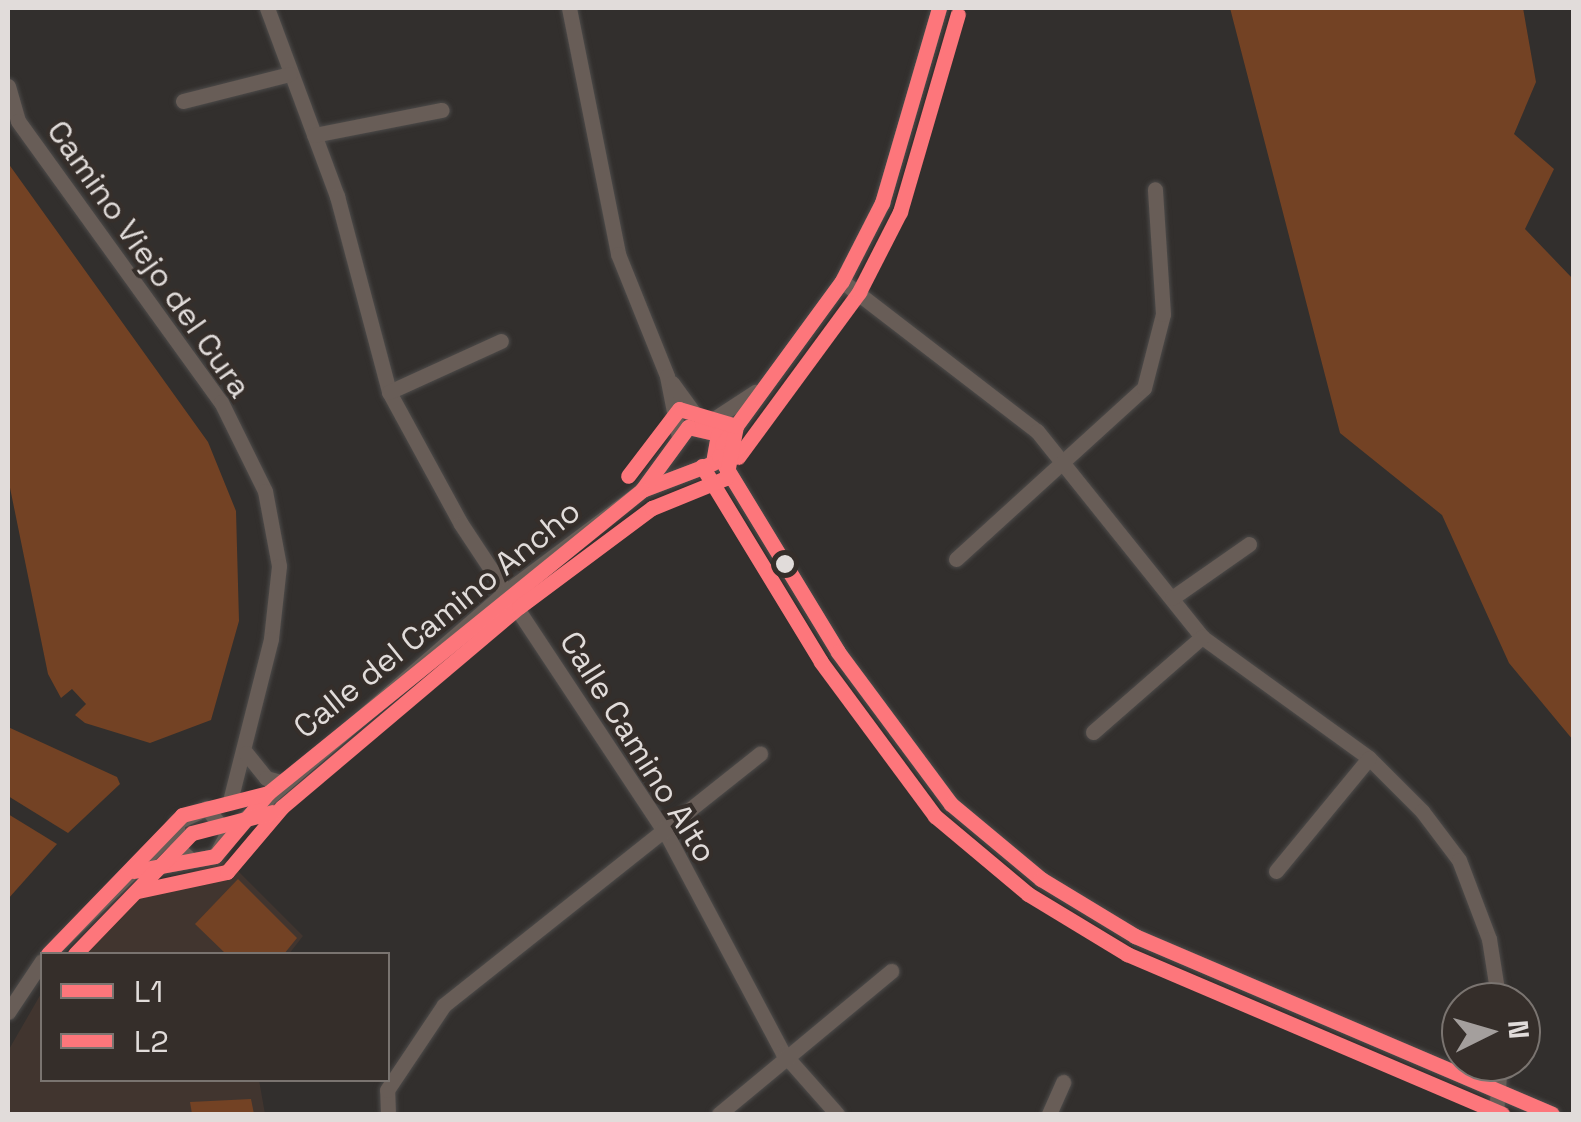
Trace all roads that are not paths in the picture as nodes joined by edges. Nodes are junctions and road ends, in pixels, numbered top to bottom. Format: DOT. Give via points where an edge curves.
graph roads {
  1 [pos="268,8"];
  2 [pos="568,8"];
  3 [pos="939,8"];
  4 [pos="290,74"];
  5 [pos="8,86"];
  6 [pos="183,101"];
  7 [pos="442,110"];
  8 [pos="314,135"];
  9 [pos="1155,189"];
  10 [pos="842,281"];
  11 [pos="501,341"];
  12 [pos="666,376"];
  13 [pos="758,390"];
  14 [pos="389,392"];
  15 [pos="704,424"];
  16 [pos="678,442"];
  17 [pos="720,451"];
  18 [pos="1067,460"];
  19 [pos="698,467"];
  20 [pos="642,490"];
  21 [pos="736,496"];
  22 [pos="1249,544"];
  23 [pos="956,559"];
  24 [pos="507,590"];
  25 [pos="1172,598"];
  26 [pos="1202,637"];
  27 [pos="1093,732"];
  28 [pos="246,754"];
  29 [pos="760,754"];
  30 [pos="1369,758"];
  31 [pos="281,782"];
  32 [pos="268,793"];
  33 [pos="230,801"];
  34 [pos="207,808"];
  35 [pos="174,830"];
  36 [pos="227,834"];
  37 [pos="667,835"];
  38 [pos="190,859"];
  39 [pos="134,871"];
  40 [pos="1276,871"];
  41 [pos="50,952"];
  42 [pos="40,965"];
  43 [pos="891,972"];
  44 [pos="1496,982"];
  45 [pos="8,1012"];
  46 [pos="782,1052"];
  47 [pos="1064,1082"];
  48 [pos="1497,1082"];
  49 [pos="1496,1092"];
  50 [pos="388,1114"];
  51 [pos="719,1114"];
  52 [pos="836,1114"];
  53 [pos="1049,1114"];
  54 [pos="1496,1114"];
  55 [pos="1552,1114"];
  1 -- 4 [label="street, Calle Camino Alto"];
  2 -- 12 [label="street" via="618,254"];
  3 -- 10 [label="street" via="911,124"];
  4 -- 6 [label="street"];
  4 -- 8 [label="street, Calle Camino Alto"];
  5 -- 28 [label="street, Camino Viejo del Cura" via="18,121 222,402 266,492 278,566"];
  7 -- 8 [label="street"];
  8 -- 14 [label="street, Calle Camino Alto"];
  9 -- 18 [label="street" via="1163,314 1144,388"];
  10 -- 13 [label="street"];
  10 -- 18 [label="street"];
  11 -- 14 [label="street"];
  12 -- 15 [label="street"];
  12 -- 16 [label="street"];
  13 -- 15 [label="street"];
  13 -- 17 [label="street"];
  14 -- 24 [label="street, Calle Camino Alto"];
  15 -- 16 [label="street, Calle del Camino Ancho"];
  15 -- 17 [label="street"];
  16 -- 19 [label="street"];
  16 -- 20 [label="street, Calle del Camino Ancho"];
  17 -- 19 [label="street, Calle del Camino Ancho"];
  17 -- 21 [label="street"];
  18 -- 23 [label="street"];
  18 -- 25 [label="street"];
  19 -- 20 [label="street, Calle del Camino Ancho"];
  19 -- 21 [label="street"];
  20 -- 24 [label="street, Calle del Camino Ancho"];
  21 -- 49 [label="street" via="951,804 1041,879 1135,936"];
  22 -- 25 [label="street"];
  24 -- 31 [label="street, Calle del Camino Ancho"];
  24 -- 37 [label="street, Calle Camino Alto"];
  25 -- 26 [label="street"];
  26 -- 27 [label="street"];
  26 -- 30 [label="street"];
  28 -- 31 [label="street" via="266,778"];
  28 -- 33 [label="street, Camino Viejo del Cura"];
  29 -- 37 [label="street"];
  30 -- 40 [label="street"];
  30 -- 44 [label="street" via="1458,860 1489,939"];
  31 -- 32 [label="street, Calle del Camino Ancho"];
  32 -- 33 [label="street, Calle del Camino Ancho"];
  32 -- 36 [label="street, Calle del Camino Ancho"];
  33 -- 34 [label="street, Calle del Camino Ancho"];
  34 -- 35 [label="street" via="190,810"];
  34 -- 36 [label="street"];
  35 -- 38 [label="street"];
  35 -- 39 [label="street"];
  36 -- 38 [label="street" via="215,856"];
  37 -- 46 [label="street, Calle Camino Alto"];
  37 -- 50 [label="street" via="444,1004 387,1090"];
  38 -- 39 [label="street"];
  39 -- 41 [label="street"];
  42 -- 45 [label="street"];
  43 -- 46 [label="street"];
  46 -- 51 [label="street"];
  46 -- 52 [label="street, Calle Camino Alto"];
  47 -- 53 [label="street"];
  48 -- 49 [label="street"];
  49 -- 54 [label="street"];
  49 -- 55 [label="street"];
}
